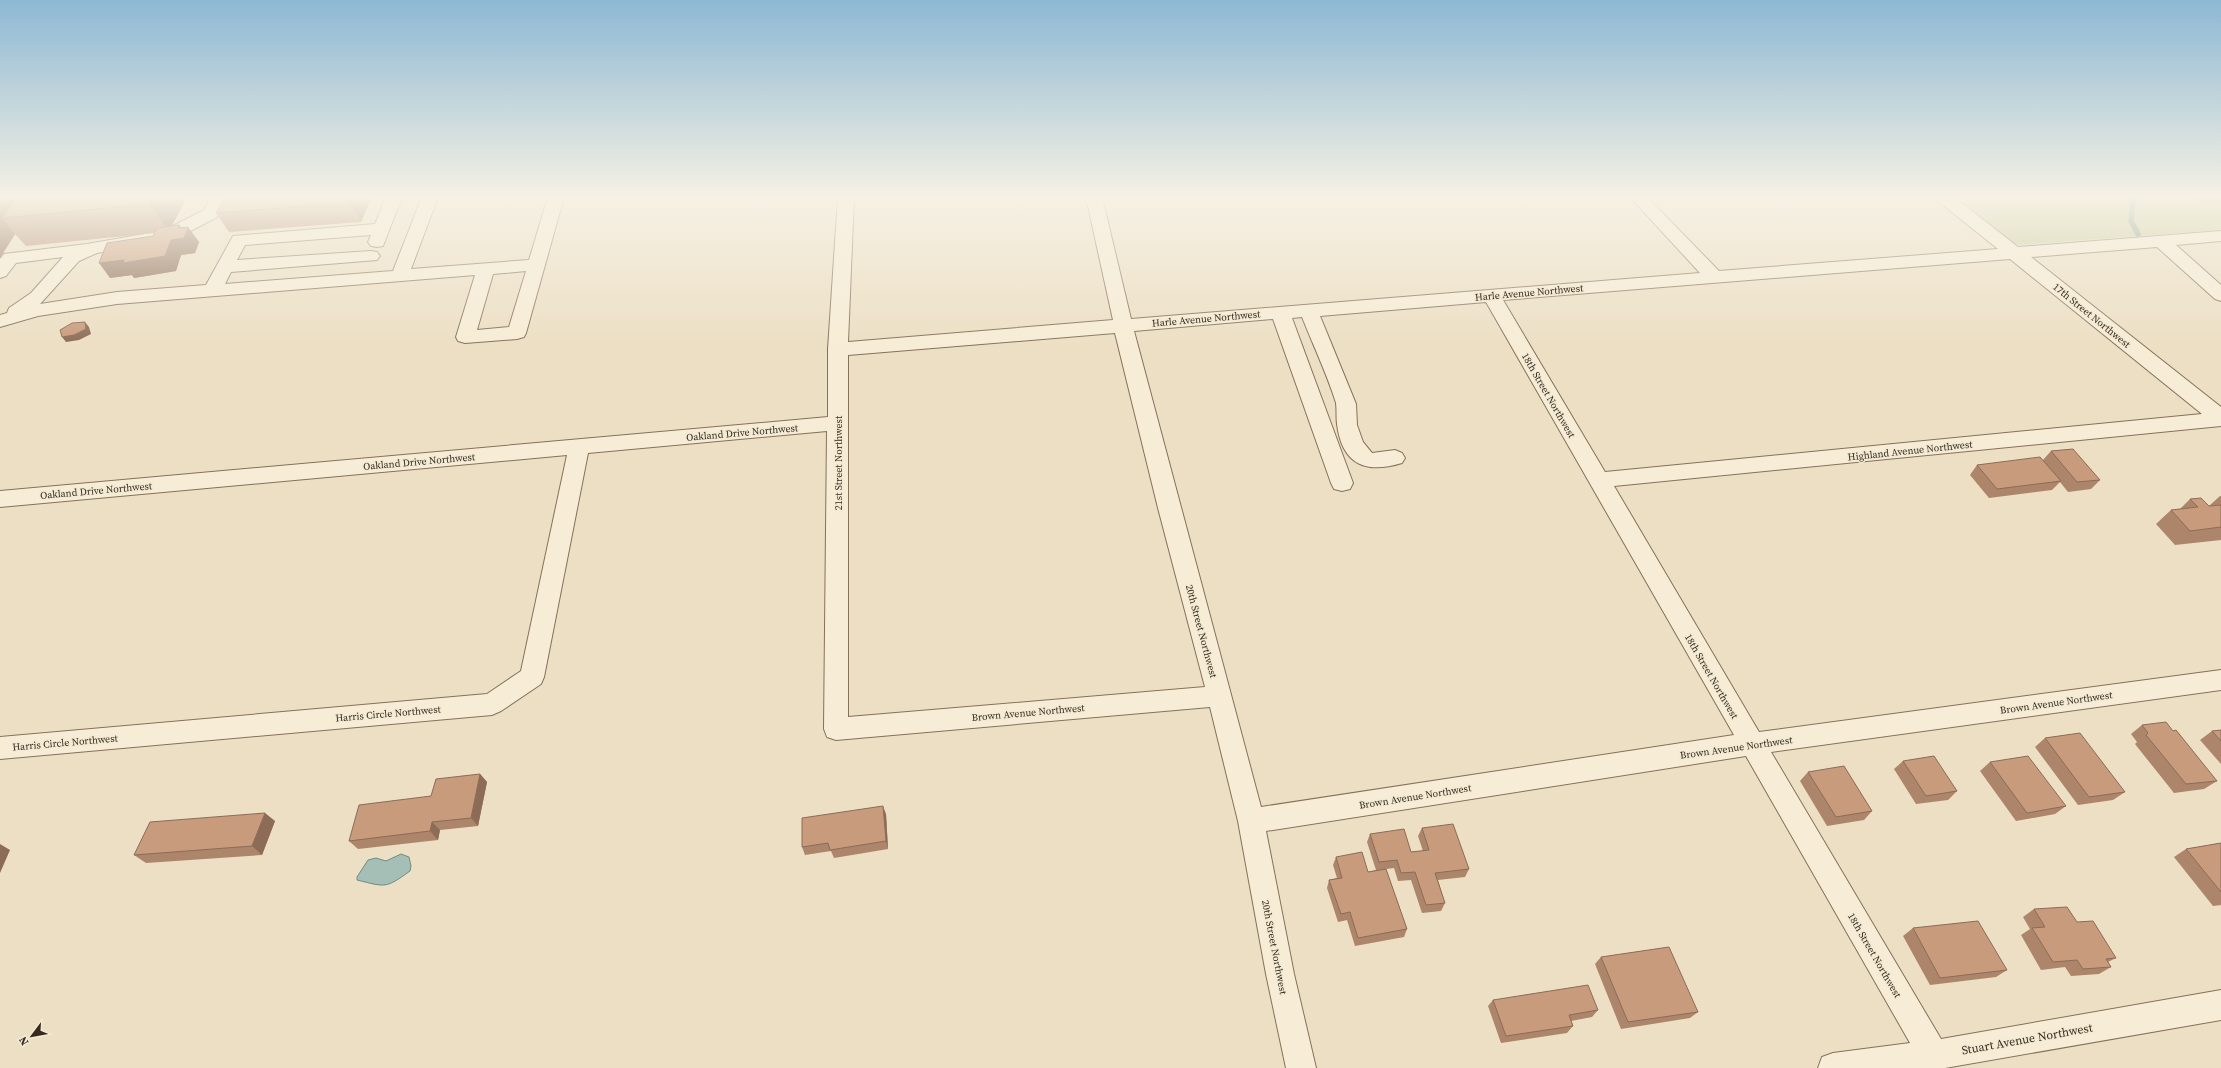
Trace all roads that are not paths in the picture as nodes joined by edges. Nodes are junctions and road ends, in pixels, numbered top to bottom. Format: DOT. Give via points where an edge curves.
graph roads {
  1 [pos="101,247"];
  2 [pos="235,247"];
  3 [pos="374,247"];
  4 [pos="411,247"];
  5 [pos="542,247"];
  6 [pos="844,247"];
  7 [pos="1105,247"];
  8 [pos="1686,247"];
  9 [pos="2007,247"];
  10 [pos="2068,247"];
  11 [pos="2168,247"];
  12 [pos="94,248"];
  13 [pos="2012,251"];
  14 [pos="371,256"];
  15 [pos="537,265"];
  16 [pos="225,267"];
  17 [pos="486,269"];
  18 [pos="0,272"];
  19 [pos="400,275"];
  20 [pos="1713,276"];
  21 [pos="362,278"];
  22 [pos="212,290"];
  23 [pos="1492,295"];
  24 [pos="2221,295"];
  25 [pos="1308,310"];
  26 [pos="1280,312"];
  27 [pos="0,320"];
  28 [pos="1123,325"];
  29 [pos="838,349"];
  30 [pos="2221,419"];
  31 [pos="838,423"];
  32 [pos="579,446"];
  33 [pos="1395,458"];
  34 [pos="1598,480"];
  35 [pos="1342,483"];
  36 [pos="0,499"];
  37 [pos="2221,680"];
  38 [pos="1220,696"];
  39 [pos="836,729"];
  40 [pos="1751,744"];
  41 [pos="0,748"];
  42 [pos="1251,821"];
  43 [pos="2221,1006"];
  44 [pos="1934,1055"];
  45 [pos="1301,1068"];
  46 [pos="1833,1068"];
  1 -- 12 [label="street"];
  2 -- 16 [label="street"];
  3 -- 14 [label="street"];
  4 -- 19 [label="street"];
  5 -- 15 [label="street"];
  6 -- 29 [label="street, 21st Street Northwest"];
  7 -- 28 [label="street, 20th Street Northwest"];
  8 -- 20 [label="street"];
  9 -- 13 [label="street, 17th Street Northwest"];
  10 -- 13 [label="street, Harle Avenue Northwest"];
  11 -- 24 [label="street"];
  12 -- 18 [label="street" via="10,258"];
  12 -- 27 [label="street" via="72,257 37,297"];
  13 -- 20 [label="street, Harle Avenue Northwest"];
  13 -- 30 [label="street, 17th Street Northwest"];
  14 -- 16 [label="street"];
  14 -- 21 [label="street"];
  15 -- 17 [label="street"];
  15 -- 17 [label="street" via="517,333 465,337"];
  16 -- 22 [label="street"];
  17 -- 19 [label="street"];
  19 -- 21 [label="street"];
  20 -- 23 [label="street, Harle Avenue Northwest"];
  21 -- 22 [label="street"];
  22 -- 27 [label="street" via="72,304"];
  23 -- 25 [label="street, Harle Avenue Northwest"];
  23 -- 34 [label="street, 18th Street Northwest"];
  25 -- 26 [label="street, Harle Avenue Northwest"];
  25 -- 33 [label="street" via="1346,404 1346,425 1353,444 1362,457 1369,461"];
  26 -- 28 [label="street, Harle Avenue Northwest"];
  26 -- 35 [label="street"];
  28 -- 29 [label="street, Harle Avenue Northwest"];
  28 -- 38 [label="street, 20th Street Northwest"];
  29 -- 31 [label="street, 21st Street Northwest"];
  30 -- 34 [label="street, Highland Avenue Northwest"];
  31 -- 32 [label="street, Oakland Drive Northwest"];
  31 -- 39 [label="street, 21st Street Northwest"];
  32 -- 36 [label="street, Oakland Drive Northwest"];
  32 -- 41 [label="street, Harris Circle Northwest" via="532,677 492,704"];
  34 -- 40 [label="street, 18th Street Northwest"];
  37 -- 40 [label="street, Brown Avenue Northwest"];
  38 -- 39 [label="street, Brown Avenue Northwest"];
  38 -- 42 [label="street, 20th Street Northwest"];
  40 -- 42 [label="street, Brown Avenue Northwest"];
  40 -- 44 [label="street, 18th Street Northwest"];
  42 -- 45 [label="street, 20th Street Northwest"];
  43 -- 44 [label="street, Stuart Avenue Northwest"];
  44 -- 46 [label="street, Stuart Avenue Northwest"];
}
